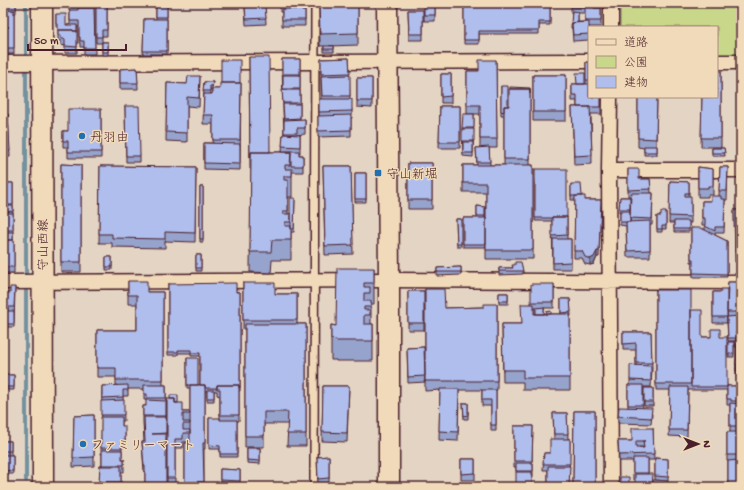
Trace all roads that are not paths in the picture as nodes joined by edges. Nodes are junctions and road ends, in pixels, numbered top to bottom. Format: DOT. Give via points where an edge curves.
graph roads {
  1 [pos="42,3"];
  2 [pos="315,3"];
  3 [pos="387,3"];
  4 [pos="611,3"];
  5 [pos="611,26"];
  6 [pos="316,61"];
  7 [pos="387,61"];
  8 [pos="588,61"];
  9 [pos="718,62"];
  10 [pos="741,62"];
  11 [pos="3,63"];
  12 [pos="32,64"];
  13 [pos="610,98"];
  14 [pos="609,170"];
  15 [pos="741,170"];
  16 [pos="389,280"];
  17 [pos="32,281"];
  18 [pos="314,281"];
  19 [pos="609,281"];
  20 [pos="3,282"];
  21 [pos="741,282"];
  22 [pos="43,487"];
  23 [pos="314,487"];
  24 [pos="389,487"];
  25 [pos="611,487"];
  1 -- 12 [label="street, 守山西線"];
  2 -- 6 [label="lane"];
  3 -- 7 [label="street"];
  4 -- 5 [label="street"];
  6 -- 7 [label="street"];
  6 -- 12 [label="street"];
  6 -- 18 [label="lane"];
  7 -- 8 [label="street"];
  7 -- 16 [label="street"];
  9 -- 10 [label="street"];
  11 -- 12 [label="street"];
  12 -- 17 [label="street, 守山西線"];
  13 -- 14 [label="street"];
  14 -- 15 [label="street"];
  14 -- 19 [label="street"];
  16 -- 18 [label="street"];
  16 -- 19 [label="street"];
  16 -- 24 [label="street"];
  17 -- 18 [label="street"];
  17 -- 20 [label="street"];
  17 -- 22 [label="street, 守山西線"];
  18 -- 23 [label="lane"];
  19 -- 21 [label="street"];
  19 -- 25 [label="street"];
}
